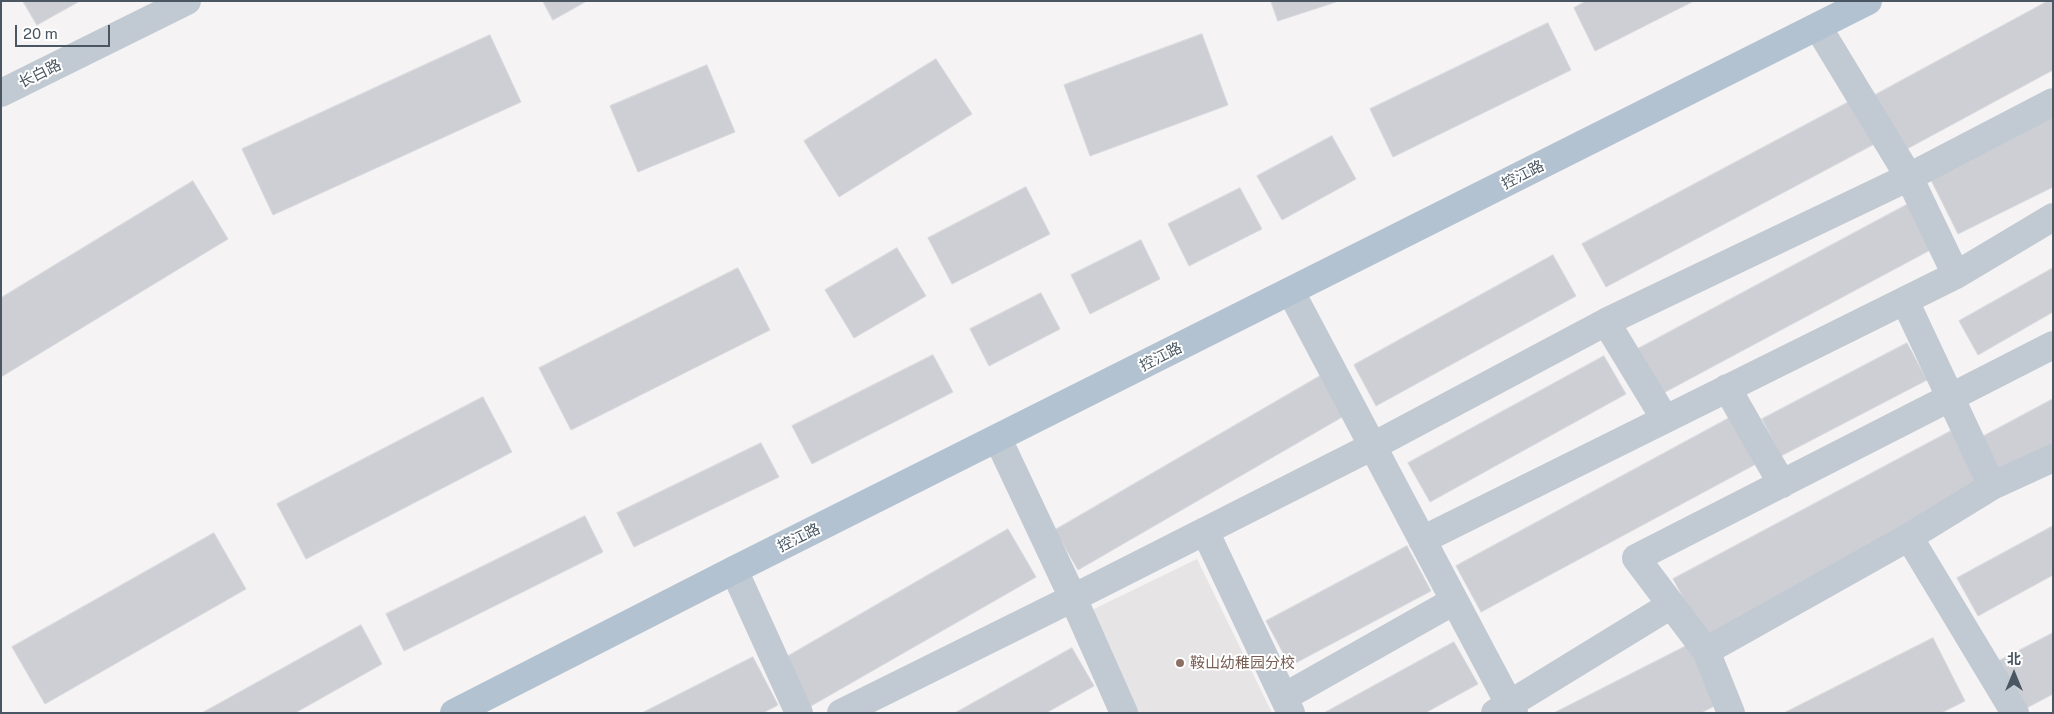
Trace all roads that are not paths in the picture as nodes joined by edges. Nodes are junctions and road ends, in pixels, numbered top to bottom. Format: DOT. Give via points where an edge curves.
graph roads {
  1 [pos="187,1"];
  2 [pos="1868,1"];
  3 [pos="1818,26"];
  4 [pos="1,93"];
  5 [pos="2053,102"];
  6 [pos="1909,177"];
  7 [pos="2053,217"];
  8 [pos="1956,275"];
  9 [pos="1291,292"];
  10 [pos="1905,300"];
  11 [pos="1606,322"];
  12 [pos="2053,345"];
  13 [pos="1728,388"];
  14 [pos="1949,398"];
  15 [pos="1665,419"];
  16 [pos="998,439"];
  17 [pos="1373,446"];
  18 [pos="2053,458"];
  19 [pos="1782,484"];
  20 [pos="1992,486"];
  21 [pos="1205,531"];
  22 [pos="1909,537"];
  23 [pos="1422,540"];
  24 [pos="734,570"];
  25 [pos="1073,598"];
  26 [pos="1454,601"];
  27 [pos="1671,605"];
  28 [pos="1706,651"];
  29 [pos="1288,705"];
  30 [pos="1506,710"];
  31 [pos="1119,711"];
  32 [pos="454,713"];
  33 [pos="799,713"];
  34 [pos="841,713"];
  35 [pos="1731,713"];
  36 [pos="2015,713"];
  1 -- 4 [label="street, 长白路"];
  2 -- 3 [label="main road, 控江路"];
  3 -- 6 [label="street"];
  3 -- 9 [label="main road, 控江路"];
  5 -- 6 [label="street"];
  6 -- 8 [label="street"];
  6 -- 11 [label="street"];
  7 -- 8 [label="street"];
  8 -- 10 [label="street"];
  9 -- 16 [label="main road, 控江路"];
  9 -- 17 [label="street"];
  10 -- 13 [label="street"];
  10 -- 14 [label="street"];
  11 -- 15 [label="street"];
  11 -- 17 [label="street"];
  12 -- 14 [label="street"];
  13 -- 15 [label="street"];
  13 -- 19 [label="street"];
  14 -- 19 [label="street"];
  14 -- 20 [label="street"];
  15 -- 23 [label="street"];
  16 -- 24 [label="main road, 控江路"];
  16 -- 25 [label="street"];
  17 -- 21 [label="street"];
  17 -- 23 [label="street"];
  18 -- 20 [label="street"];
  19 -- 27 [label="street" via="1636,558"];
  20 -- 22 [label="street"];
  21 -- 25 [label="street"];
  21 -- 29 [label="street"];
  22 -- 28 [label="street"];
  22 -- 36 [label="street"];
  23 -- 26 [label="street"];
  24 -- 32 [label="main road, 控江路"];
  24 -- 33 [label="street"];
  25 -- 31 [label="street"];
  25 -- 34 [label="street"];
  26 -- 29 [label="street"];
  26 -- 30 [label="street"];
  27 -- 28 [label="street"];
  27 -- 30 [label="street"];
  28 -- 35 [label="street"];
}
